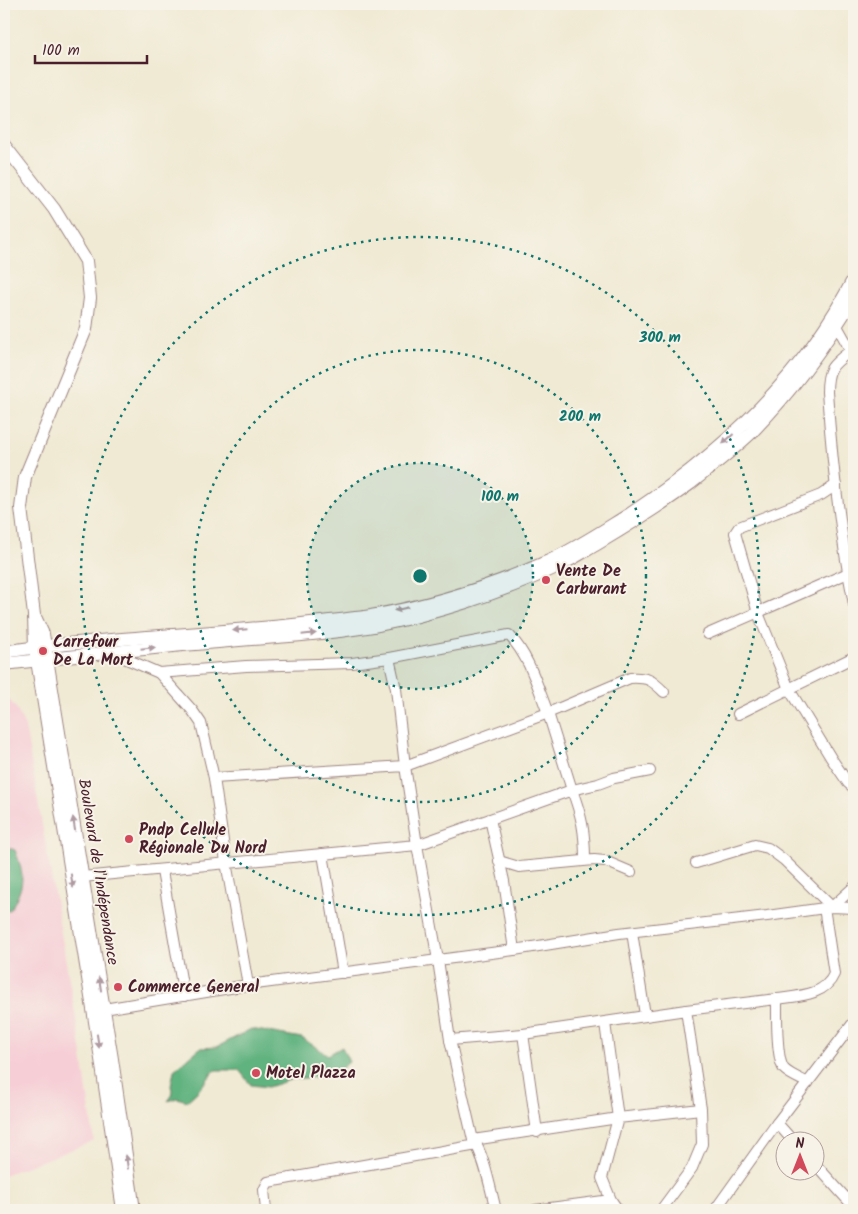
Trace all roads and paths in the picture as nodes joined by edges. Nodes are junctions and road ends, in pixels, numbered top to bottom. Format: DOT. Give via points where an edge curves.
graph roads {
  1 [pos="4,145"];
  2 [pos="854,278"];
  3 [pos="854,297"];
  4 [pos="837,326"];
  5 [pos="853,353"];
  6 [pos="836,485"];
  7 [pos="821,495"];
  8 [pos="839,507"];
  9 [pos="848,573"];
  10 [pos="854,604"];
  11 [pos="758,613"];
  12 [pos="708,634"];
  13 [pos="4,652"];
  14 [pos="110,652"];
  15 [pos="41,653"];
  16 [pos="389,658"];
  17 [pos="854,658"];
  18 [pos="20,662"];
  19 [pos="4,664"];
  20 [pos="159,672"];
  21 [pos="40,678"];
  22 [pos="790,689"];
  23 [pos="664,692"];
  24 [pos="548,713"];
  25 [pos="738,714"];
  26 [pos="405,766"];
  27 [pos="650,771"];
  28 [pos="214,778"];
  29 [pos="854,788"];
  30 [pos="572,790"];
  31 [pos="490,819"];
  32 [pos="418,845"];
  33 [pos="323,854"];
  34 [pos="585,860"];
  35 [pos="499,861"];
  36 [pos="226,862"];
  37 [pos="696,863"];
  38 [pos="162,870"];
  39 [pos="631,872"];
  40 [pos="82,877"];
  41 [pos="854,887"];
  42 [pos="828,907"];
  43 [pos="854,908"];
  44 [pos="632,932"];
  45 [pos="514,950"];
  46 [pos="438,960"];
  47 [pos="343,973"];
  48 [pos="248,985"];
  49 [pos="184,996"];
  50 [pos="777,999"];
  51 [pos="104,1009"];
  52 [pos="686,1010"];
  53 [pos="645,1015"];
  54 [pos="854,1022"];
  55 [pos="605,1023"];
  56 [pos="523,1034"];
  57 [pos="450,1040"];
  58 [pos="808,1083"];
  59 [pos="701,1110"];
  60 [pos="618,1118"];
  61 [pos="777,1124"];
  62 [pos="536,1132"];
  63 [pos="785,1132"];
  64 [pos="475,1143"];
  65 [pos="826,1176"];
  66 [pos="611,1200"];
  67 [pos="854,1207"];
  68 [pos="123,1210"];
  69 [pos="134,1210"];
  70 [pos="266,1210"];
  71 [pos="496,1210"];
  72 [pos="535,1210"];
  73 [pos="618,1210"];
  74 [pos="661,1210"];
  75 [pos="715,1210"];
  1 -- 15 [label="main road" via="54,209 86,261 90,298 86,329 25,477 21,508 34,615 43,634"];
  2 -- 15 [label="main road, one-way" via="814,344 747,422 704,461 661,493 602,532 550,560 433,602 371,616"];
  3 -- 4 [label="main road"];
  4 -- 5 [label="street"];
  14 -- 4 [label="main road, one-way" via="373,626 435,611 555,568 667,500 750,434 785,396"];
  5 -- 6 [label="street" via="834,363 827,376"];
  6 -- 7 [label="street"];
  6 -- 8 [label="street"];
  7 -- 8 [label="street"];
  7 -- 11 [label="street" via="739,527 735,533"];
  8 -- 9 [label="street"];
  9 -- 10 [label="street"];
  9 -- 11 [label="street"];
  11 -- 12 [label="street"];
  11 -- 22 [label="street"];
  13 -- 15 [label="main road"];
  14 -- 15 [label="main road"];
  14 -- 20 [label="street"];
  15 -- 18 [label="main road"];
  15 -- 21 [label="main road, Boulevard de l'Indépendance"];
  40 -- 15 [label="main road, Boulevard de l'Indépendance, one-way"];
  16 -- 20 [label="street" via="352,663"];
  16 -- 24 [label="street" via="509,635 529,664"];
  16 -- 26 [label="street"];
  17 -- 22 [label="street"];
  18 -- 19 [label="main road"];
  18 -- 21 [label="main road"];
  20 -- 28 [label="street" via="201,723"];
  21 -- 68 [label="main road, Boulevard de l'Indépendance, one-way"];
  22 -- 25 [label="street"];
  22 -- 29 [label="street"];
  23 -- 24 [label="street" via="652,680 630,678"];
  24 -- 26 [label="street"];
  24 -- 30 [label="street"];
  26 -- 28 [label="street"];
  26 -- 32 [label="street"];
  27 -- 30 [label="street"];
  28 -- 36 [label="street"];
  30 -- 31 [label="street"];
  30 -- 34 [label="street" via="583,822"];
  31 -- 32 [label="street"];
  31 -- 35 [label="street"];
  32 -- 33 [label="street"];
  32 -- 46 [label="street"];
  33 -- 36 [label="street"];
  33 -- 47 [label="street"];
  34 -- 35 [label="street" via="519,867"];
  34 -- 39 [label="street" via="605,861"];
  35 -- 45 [label="street"];
  36 -- 38 [label="street"];
  36 -- 48 [label="street"];
  37 -- 42 [label="street" via="755,845 768,848 784,860"];
  38 -- 40 [label="street"];
  38 -- 49 [label="street"];
  51 -- 40 [label="main road, Boulevard de l'Indépendance, one-way"];
  41 -- 42 [label="street"];
  42 -- 43 [label="street"];
  42 -- 44 [label="street"];
  42 -- 50 [label="street" via="834,974 831,983 811,993"];
  44 -- 45 [label="street"];
  44 -- 53 [label="street"];
  45 -- 46 [label="street"];
  46 -- 47 [label="street"];
  46 -- 57 [label="street"];
  47 -- 48 [label="street"];
  48 -- 49 [label="street"];
  49 -- 51 [label="street"];
  50 -- 52 [label="street"];
  50 -- 58 [label="street" via="781,1061 785,1069"];
  69 -- 51 [label="main road, Boulevard de l'Indépendance, one-way"];
  52 -- 53 [label="street"];
  52 -- 59 [label="street"];
  53 -- 55 [label="street"];
  54 -- 58 [label="street"];
  55 -- 56 [label="street"];
  55 -- 60 [label="street"];
  56 -- 57 [label="street"];
  56 -- 62 [label="street"];
  57 -- 64 [label="street"];
  58 -- 61 [label="street"];
  59 -- 60 [label="street"];
  59 -- 74 [label="street" via="702,1144 698,1157"];
  60 -- 62 [label="street"];
  60 -- 66 [label="street" via="602,1178"];
  61 -- 63 [label="street"];
  61 -- 75 [label="street"];
  62 -- 64 [label="street"];
  64 -- 70 [label="street" via="268,1182 264,1190"];
  64 -- 71 [label="street"];
  65 -- 67 [label="street"];
  66 -- 72 [label="street"];
  66 -- 73 [label="street"];
}
